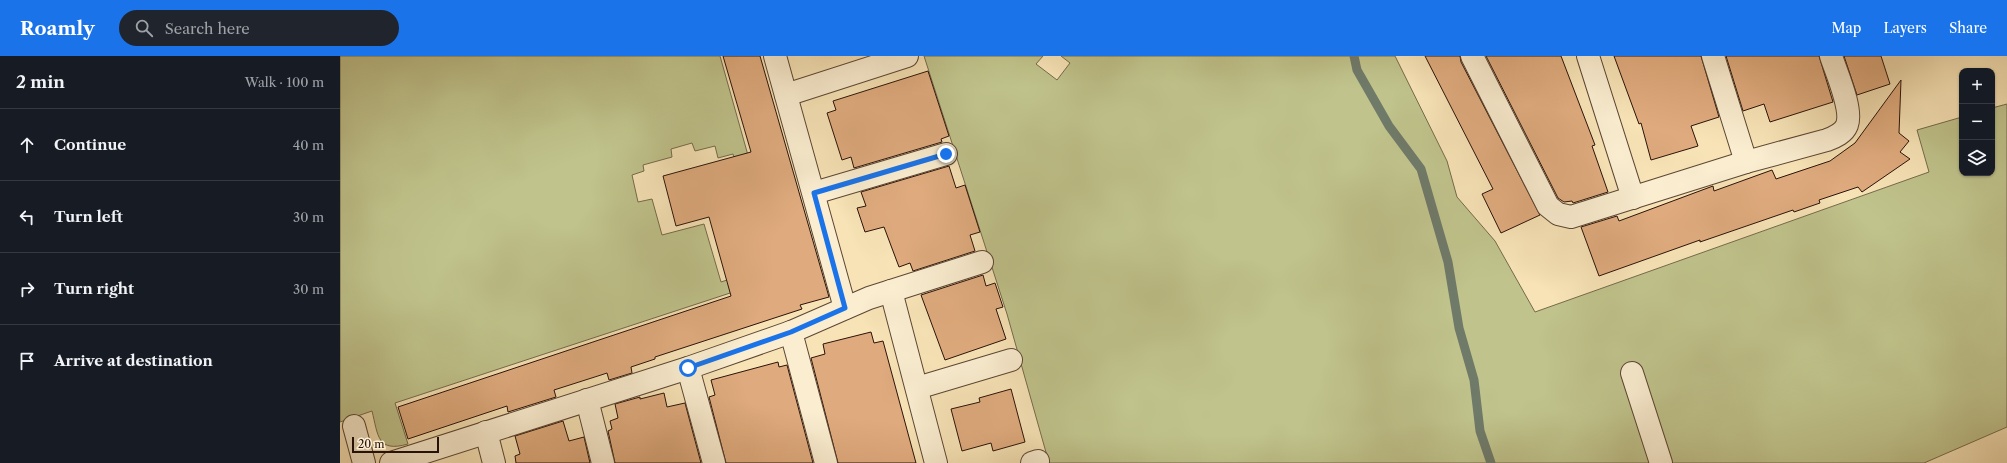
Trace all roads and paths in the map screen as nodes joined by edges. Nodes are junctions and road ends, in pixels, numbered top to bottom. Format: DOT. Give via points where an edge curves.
graph roads {
  1 [pos="775,56"];
  2 [pos="906,56"];
  3 [pos="1472,56"];
  4 [pos="1588,56"];
  5 [pos="1713,56"];
  6 [pos="1831,56"];
  7 [pos="869,62"];
  8 [pos="786,95"];
  9 [pos="946,154"];
  10 [pos="1746,162"];
  11 [pos="814,193"];
  12 [pos="1633,198"];
  13 [pos="982,262"];
  14 [pos="891,291"];
  15 [pos="845,308"];
  16 [pos="791,332"];
  17 [pos="1011,360"];
  18 [pos="688,368"];
  19 [pos="1632,373"];
  20 [pos="917,388"];
  21 [pos="587,400"];
  22 [pos="354,426"];
  23 [pos="486,432"];
  24 [pos="364,463"];
  25 [pos="391,463"];
  26 [pos="494,463"];
  27 [pos="603,463"];
  28 [pos="714,463"];
  29 [pos="826,463"];
  30 [pos="936,463"];
  31 [pos="1662,463"];
  1 -- 8 [label="street"];
  2 -- 7 [label="street"];
  3 -- 12 [label="street" via="1548,206 1553,211 1571,217"];
  4 -- 12 [label="street"];
  5 -- 10 [label="street"];
  6 -- 10 [label="street" via="1847,107 1847,126 1839,135 1827,140"];
  7 -- 8 [label="street"];
  8 -- 11 [label="street"];
  9 -- 11 [label="street"];
  10 -- 12 [label="street"];
  11 -- 15 [label="street"];
  13 -- 14 [label="street"];
  14 -- 15 [label="street"];
  14 -- 20 [label="street"];
  15 -- 16 [label="street"];
  16 -- 18 [label="street"];
  16 -- 29 [label="street"];
  17 -- 20 [label="street"];
  18 -- 21 [label="street"];
  18 -- 28 [label="street"];
  19 -- 31 [label="street"];
  20 -- 30 [label="street"];
  21 -- 23 [label="street"];
  21 -- 27 [label="street"];
  22 -- 24 [label="street"];
  23 -- 25 [label="street"];
  23 -- 26 [label="street"];
}
